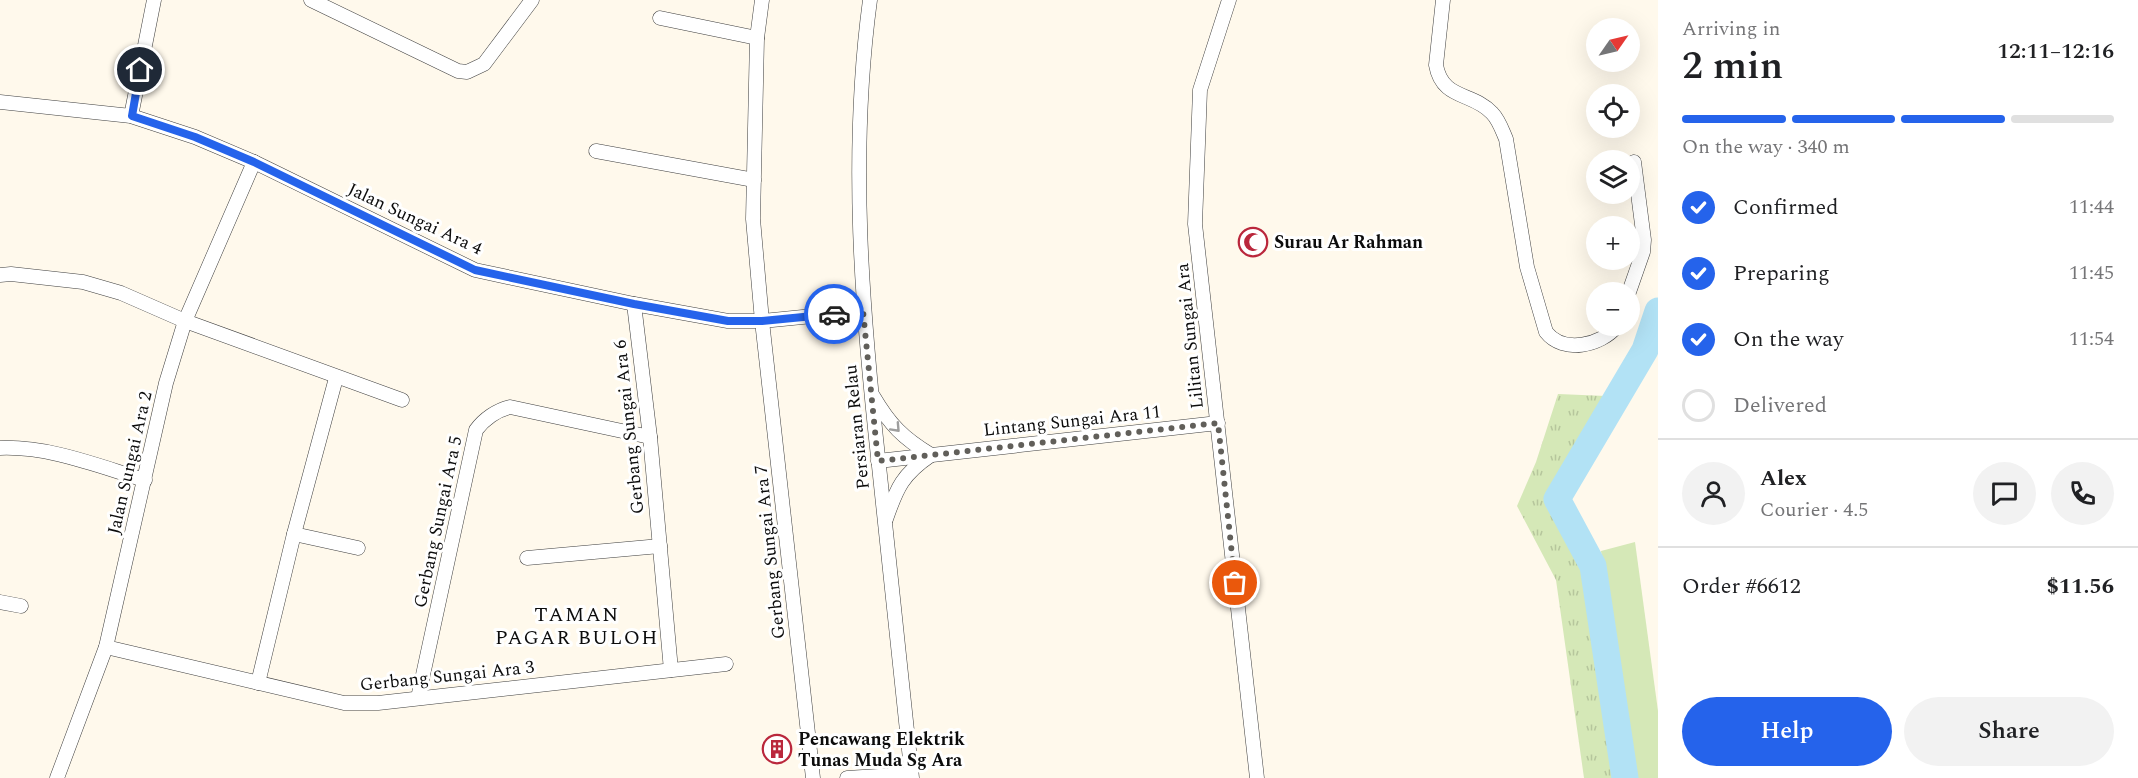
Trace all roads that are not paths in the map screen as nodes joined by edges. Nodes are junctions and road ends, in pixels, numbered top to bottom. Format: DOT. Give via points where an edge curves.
graph roads {
  1 [pos="154,0"];
  2 [pos="311,0"];
  3 [pos="532,0"];
  4 [pos="762,0"];
  5 [pos="870,0"];
  6 [pos="1228,0"];
  7 [pos="1443,0"];
  8 [pos="660,18"];
  9 [pos="757,38"];
  10 [pos="0,102"];
  11 [pos="132,116"];
  12 [pos="596,151"];
  13 [pos="254,162"];
  14 [pos="754,180"];
  15 [pos="1639,204"];
  16 [pos="0,275"];
  17 [pos="1632,282"];
  18 [pos="634,304"];
  19 [pos="863,311"];
  20 [pos="185,321"];
  21 [pos="762,321"];
  22 [pos="1606,336"];
  23 [pos="336,378"];
  24 [pos="871,392"];
  25 [pos="402,400"];
  26 [pos="1218,423"];
  27 [pos="650,437"];
  28 [pos="0,448"];
  29 [pos="931,455"];
  30 [pos="878,461"];
  31 [pos="145,480"];
  32 [pos="885,523"];
  33 [pos="294,534"];
  34 [pos="660,546"];
  35 [pos="358,548"];
  36 [pos="527,558"];
  37 [pos="0,602"];
  38 [pos="21,606"];
  39 [pos="106,647"];
  40 [pos="726,664"];
  41 [pos="671,670"];
  42 [pos="258,683"];
  43 [pos="418,698"];
  44 [pos="912,776"];
  45 [pos="58,778"];
  46 [pos="813,778"];
  47 [pos="847,778"];
  48 [pos="1257,778"];
  1 -- 11 [label="street"];
  2 -- 3 [label="street" via="467,72 484,63"];
  4 -- 9 [label="street, Gerbang Sungai Ara 7"];
  5 -- 19 [label="street, Persiaran Relau" via="859,170"];
  6 -- 26 [label="street, Lilitan Sungai Ara" via="1200,90 1195,204"];
  7 -- 22 [label="street" via="1437,73 1453,92 1491,112 1502,129 1527,267 1546,332 1558,344 1576,345"];
  8 -- 9 [label="street"];
  9 -- 14 [label="street, Gerbang Sungai Ara 7"];
  10 -- 11 [label="street, Jalan Sungai Ara 4"];
  11 -- 13 [label="street, Jalan Sungai Ara 4"];
  12 -- 14 [label="street"];
  13 -- 18 [label="street, Jalan Sungai Ara 4" via="475,270"];
  13 -- 20 [label="street, Jalan Sungai Ara 2"];
  14 -- 21 [label="street, Gerbang Sungai Ara 7" via="753,219"];
  15 -- 17 [label="street" via="1643,252"];
  16 -- 20 [label="street" via="83,282 121,293"];
  18 -- 21 [label="street, Jalan Sungai Ara 4" via="728,321"];
  18 -- 27 [label="street, Gerbang Sungai Ara 6"];
  19 -- 21 [label="street, Jalan Sungai Ara 4"];
  19 -- 24 [label="street, Persiaran Relau"];
  20 -- 23 [label="street"];
  20 -- 31 [label="street, Jalan Sungai Ara 2" via="166,383"];
  21 -- 46 [label="street, Gerbang Sungai Ara 7"];
  23 -- 25 [label="street"];
  23 -- 33 [label="street"];
  24 -- 29 [label="street, one-way" via="894,428"];
  24 -- 30 [label="street, Persiaran Relau"];
  26 -- 29 [label="street, Lintang Sungai Ara 11"];
  26 -- 48 [label="street, Lilitan Sungai Ara"];
  27 -- 34 [label="street, Gerbang Sungai Ara 6"];
  27 -- 43 [label="street, Gerbang Sungai Ara 5" via="510,407 481,423 476,430"];
  28 -- 31 [label="street" via="56,453"];
  29 -- 30 [label="street, Lintang Sungai Ara 11"];
  29 -- 32 [label="street" via="901,481"];
  30 -- 32 [label="street, Persiaran Relau"];
  31 -- 39 [label="street, Jalan Sungai Ara 2"];
  32 -- 44 [label="street, Persiaran Relau"];
  33 -- 35 [label="street"];
  33 -- 42 [label="street"];
  34 -- 36 [label="street"];
  34 -- 41 [label="street, Gerbang Sungai Ara 6"];
  37 -- 38 [label="street"];
  39 -- 42 [label="street, Gerbang Sungai Ara 3"];
  39 -- 45 [label="street, Jalan Sungai Ara 2"];
  40 -- 41 [label="street, Gerbang Sungai Ara 3"];
  41 -- 43 [label="street, Gerbang Sungai Ara 3"];
  42 -- 43 [label="street, Gerbang Sungai Ara 3" via="344,703"];
  44 -- 47 [label="street"];
}
